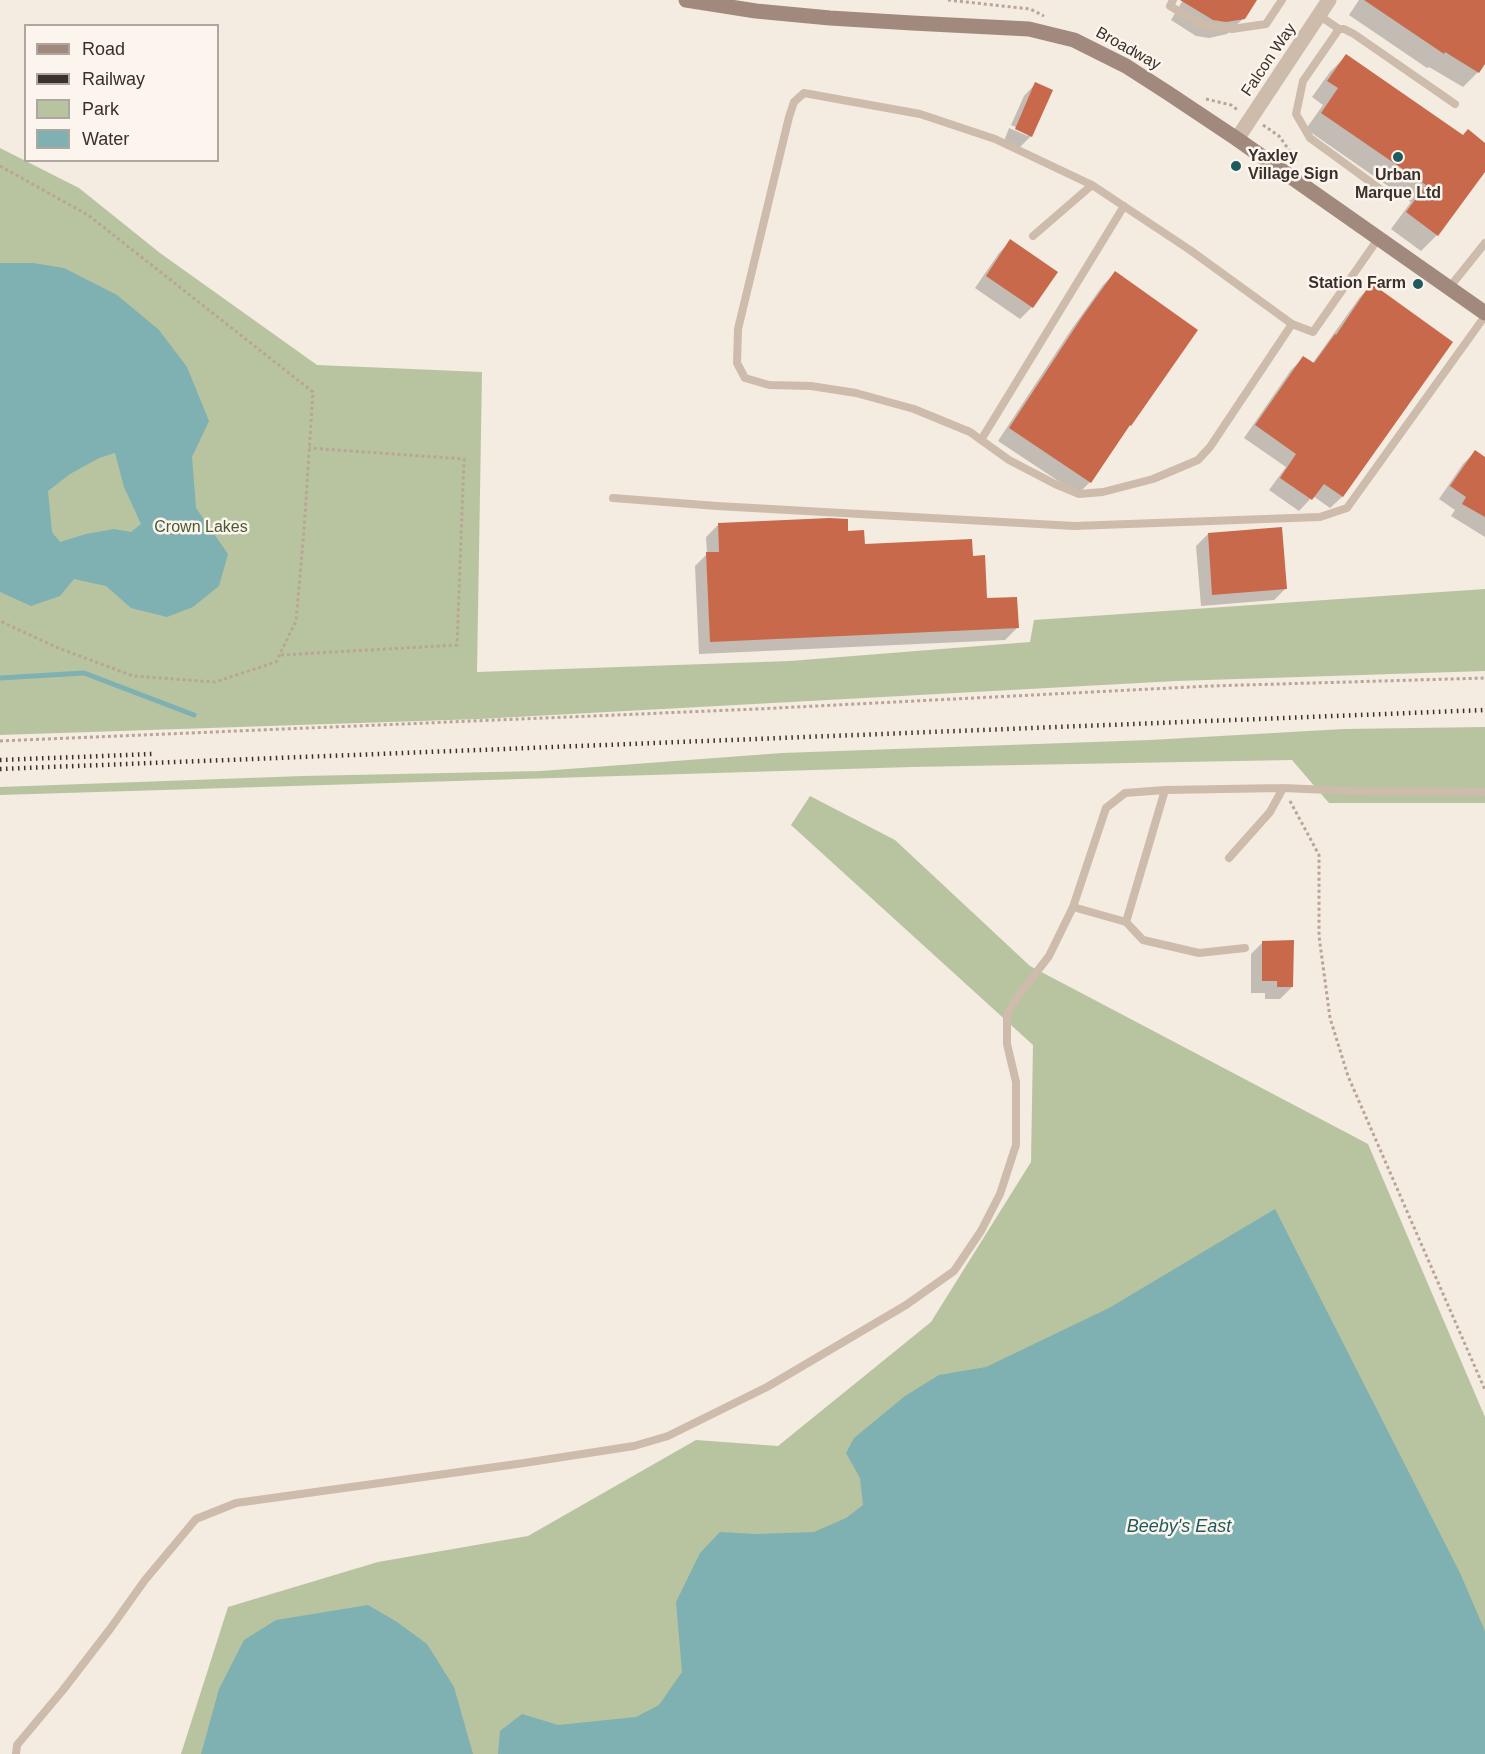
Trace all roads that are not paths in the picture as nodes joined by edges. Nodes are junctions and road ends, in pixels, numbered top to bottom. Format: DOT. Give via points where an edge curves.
graph roads {
  1 [pos="686,0"];
  2 [pos="1173,0"];
  3 [pos="1282,0"];
  4 [pos="1329,0"];
  5 [pos="1320,16"];
  6 [pos="1339,29"];
  7 [pos="1455,104"];
  8 [pos="1237,140"];
  9 [pos="1092,185"];
  10 [pos="1387,194"];
  11 [pos="1124,206"];
  12 [pos="1033,236"];
  13 [pos="1378,239"];
  14 [pos="1485,243"];
  15 [pos="1449,288"];
  16 [pos="1485,315"];
  17 [pos="1292,324"];
  18 [pos="981,440"];
  19 [pos="613,498"];
  20 [pos="1283,788"];
  21 [pos="1164,790"];
  22 [pos="1485,792"];
  23 [pos="1229,858"];
  24 [pos="1073,907"];
  25 [pos="1126,922"];
  26 [pos="1245,948"];
  27 [pos="15,1754"];
  1 -- 8 [label="main road, Broadway" via="830,18 1029,28 1074,40 1126,66"];
  2 -- 3 [label="lane" via="1170,6 1202,25 1232,29 1266,24"];
  4 -- 5 [label="street, Falcon Way"];
  5 -- 6 [label="lane"];
  5 -- 8 [label="street, Falcon Way"];
  6 -- 7 [label="lane" via="1354,34"];
  6 -- 10 [label="lane" via="1303,81 1296,114 1310,138"];
  8 -- 13 [label="main road, Broadway"];
  9 -- 11 [label="lane"];
  9 -- 12 [label="lane"];
  9 -- 18 [label="lane" via="995,139 920,114 804,93 794,102 738,329 736,363 745,378 769,385 856,393 914,409"];
  11 -- 17 [label="lane"];
  11 -- 18 [label="lane"];
  13 -- 15 [label="main road, Broadway"];
  13 -- 17 [label="lane" via="1313,332"];
  14 -- 15 [label="lane"];
  15 -- 16 [label="main road, Broadway"];
  16 -- 19 [label="lane" via="1347,508 1320,517 1074,525"];
  17 -- 18 [label="lane" via="1210,447 1198,460 1153,479 1079,494 1009,460"];
  20 -- 21 [label="lane"];
  20 -- 22 [label="lane"];
  20 -- 23 [label="lane" via="1270,812"];
  21 -- 24 [label="lane" via="1125,793 1106,808"];
  21 -- 25 [label="lane"];
  24 -- 25 [label="lane"];
  24 -- 27 [label="lane" via="1049,956 1007,1014 1007,1044 1017,1082 1016,1145 1000,1194 954,1271 906,1305 767,1387 668,1436 634,1446 236,1503 196,1519 17,1745"];
  25 -- 26 [label="lane" via="1143,940 1199,953"];
}
